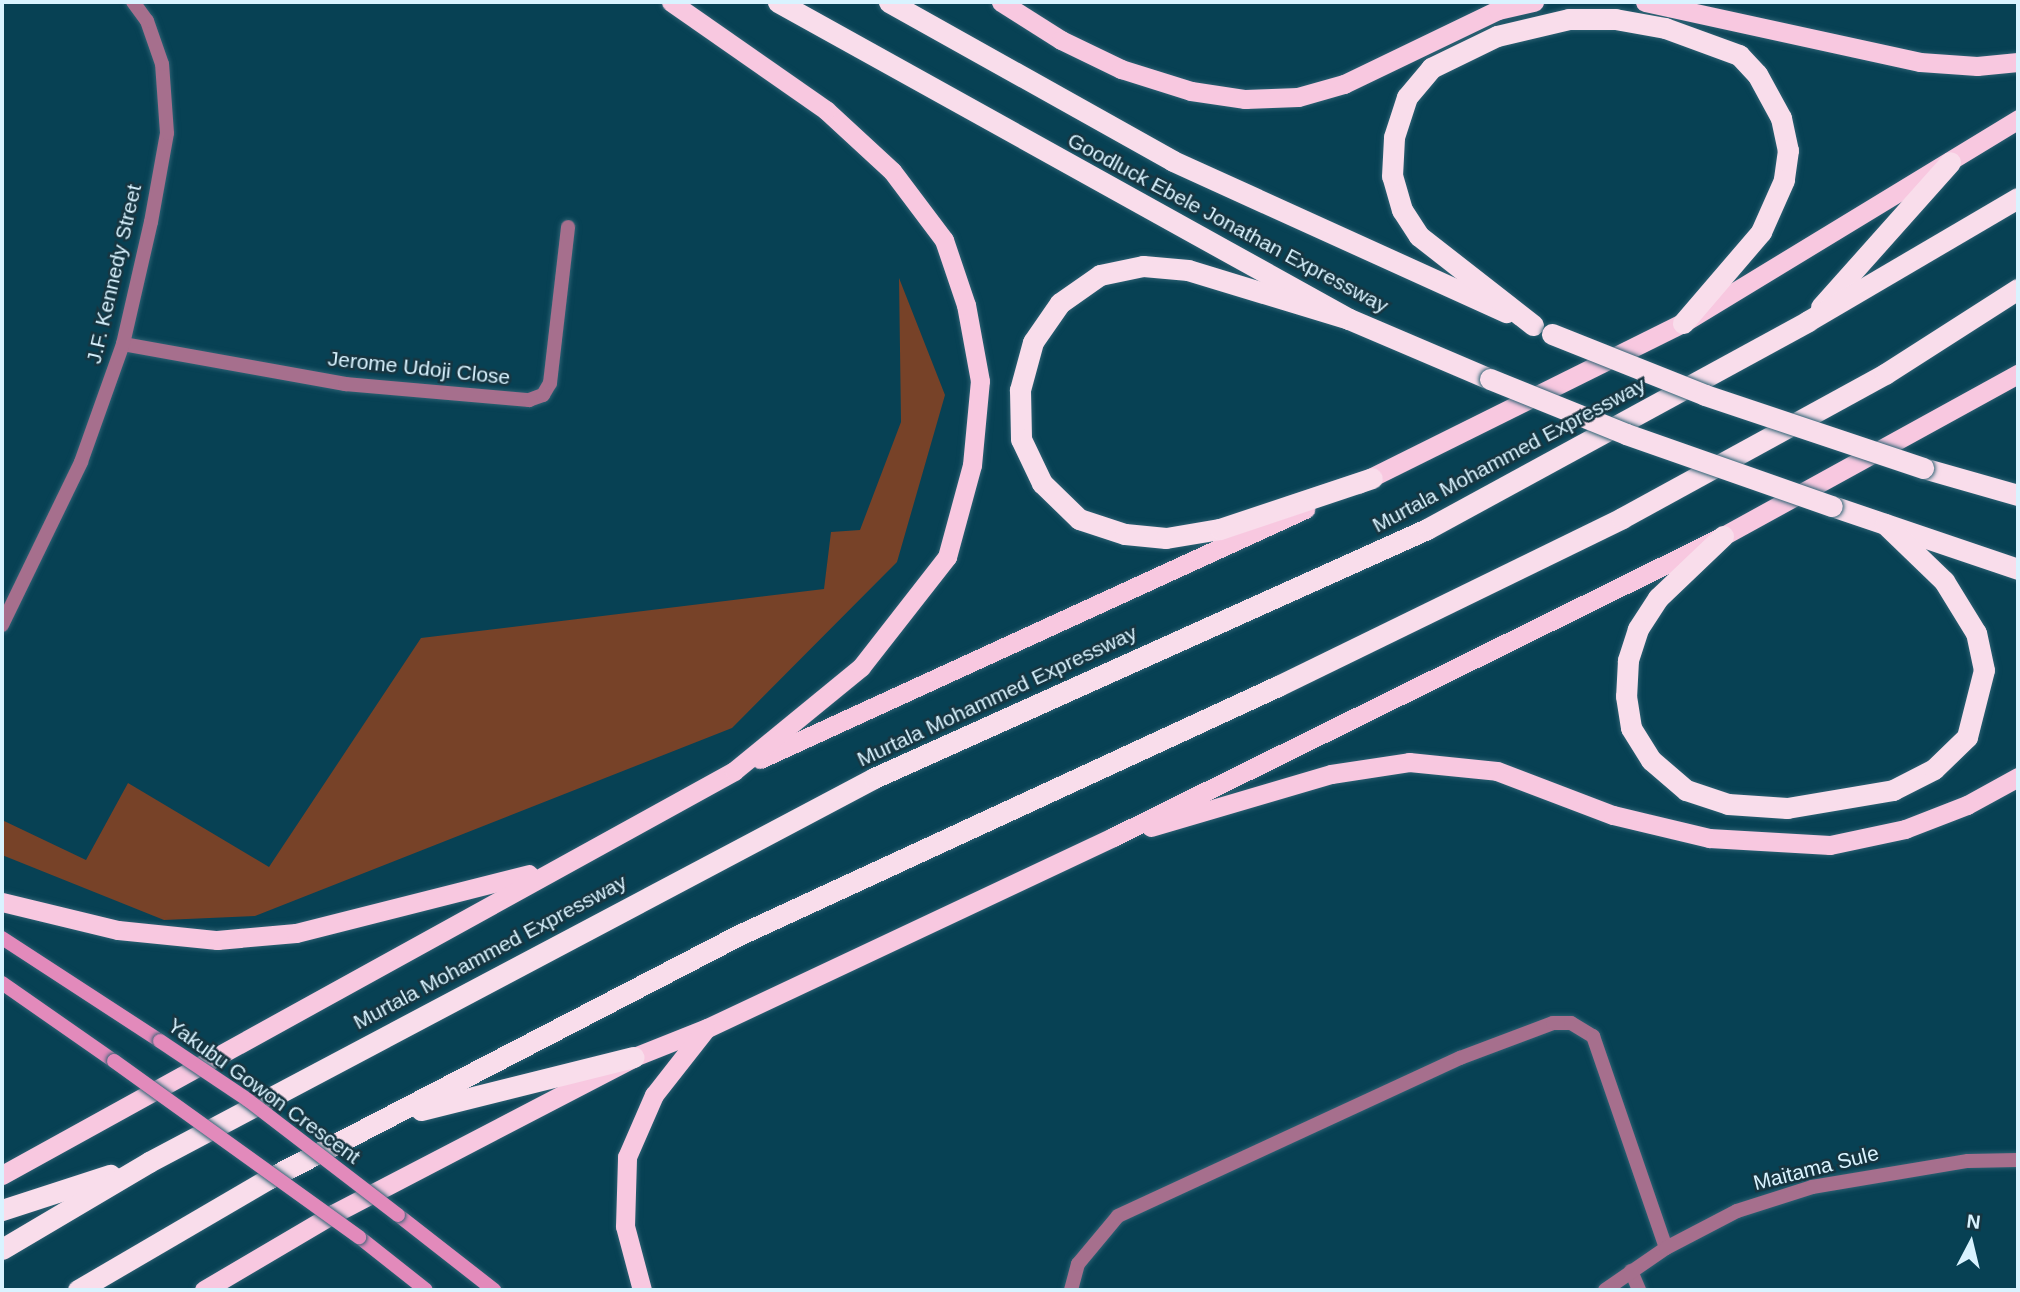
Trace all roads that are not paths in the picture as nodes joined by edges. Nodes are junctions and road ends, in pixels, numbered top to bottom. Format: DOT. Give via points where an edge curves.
graph roads {
  1 [pos="133,2"];
  2 [pos="671,2"];
  3 [pos="778,2"];
  4 [pos="889,2"];
  5 [pos="1001,2"];
  6 [pos="1534,2"];
  7 [pos="1645,2"];
  8 [pos="2018,61"];
  9 [pos="2018,119"];
  10 [pos="1950,162"];
  11 [pos="2018,198"];
  12 [pos="568,227"];
  13 [pos="2018,289"];
  14 [pos="1349,319"];
  15 [pos="1808,321"];
  16 [pos="1683,323"];
  17 [pos="1543,329"];
  18 [pos="123,344"];
  19 [pos="2018,374"];
  20 [pos="1372,478"];
  21 [pos="2018,495"];
  22 [pos="1885,524"];
  23 [pos="1723,536"];
  24 [pos="2018,569"];
  25 [pos="2,625"];
  26 [pos="734,771"];
  27 [pos="2018,777"];
  28 [pos="1113,837"];
  29 [pos="557,867"];
  30 [pos="2,902"];
  31 [pos="2,938"];
  32 [pos="2,983"];
  33 [pos="707,1028"];
  34 [pos="634,1058"];
  35 [pos="388,1118"];
  36 [pos="2018,1160"];
  37 [pos="149,1163"];
  38 [pos="2,1175"];
  39 [pos="2,1210"];
  40 [pos="1666,1248"];
  41 [pos="2,1249"];
  42 [pos="1631,1271"];
  43 [pos="78,1290"];
  44 [pos="204,1290"];
  45 [pos="426,1290"];
  46 [pos="494,1290"];
  47 [pos="642,1290"];
  48 [pos="1071,1290"];
  49 [pos="1605,1290"];
  50 [pos="1639,1290"];
  1 -- 18 [label="street, J.F. Kennedy Street" via="147,21 162,64 167,133"];
  2 -- 26 [label="highway" via="826,110 892,170 944,240 966,305 980,381 972,465 947,557 862,667"];
  3 -- 14 [label="highway, Goodluck Ebele Jonathan Expressway"];
  4 -- 17 [label="highway, Goodluck Ebele Jonathan Expressway" via="1173,161"];
  5 -- 6 [label="highway" via="1061,40 1121,69 1191,91 1245,99 1298,97 1344,84 1498,10"];
  7 -- 8 [label="highway" via="1920,62 1977,66"];
  9 -- 10 [label="highway, Murtala Mohammed Expressway"];
  10 -- 15 [label="highway"];
  10 -- 16 [label="highway, Murtala Mohammed Expressway"];
  11 -- 15 [label="highway, Murtala Mohammed Expressway"];
  12 -- 18 [label="street, Jerome Udoji Close" via="550,383 543,395 529,400 345,384"];
  13 -- 35 [label="highway" via="1885,374 1622,518 1278,686 739,935"];
  14 -- 20 [label="highway" via="1172,267 1143,266 1100,275 1060,303 1033,342 1020,390 1021,439 1042,483 1079,519 1152,537 1189,537 1220,529"];
  14 -- 22 [label="highway, Goodluck Ebele Jonathan Expressway, bridge" via="1639,439"];
  15 -- 37 [label="highway, Murtala Mohammed Expressway" via="1427,529 874,778"];
  16 -- 17 [label="highway" via="1761,232 1784,180 1788,150 1781,118 1757,74 1739,55 1665,28 1615,19 1580,19 1497,36 1431,68 1407,97 1394,137 1392,176 1402,210 1419,236"];
  16 -- 20 [label="highway, Murtala Mohammed Expressway"];
  17 -- 21 [label="highway, Goodluck Ebele Jonathan Expressway, bridge" via="1705,395"];
  18 -- 25 [label="street, J.F. Kennedy Street" via="82,462"];
  19 -- 23 [label="highway"];
  20 -- 26 [label="highway, Murtala Mohammed Expressway"];
  22 -- 23 [label="highway" via="1944,581 1976,633 1983,670 1967,737 1934,769 1893,790 1787,808 1728,804 1686,790 1651,760 1631,728 1626,696 1628,660 1638,629 1658,598"];
  22 -- 24 [label="highway, Goodluck Ebele Jonathan Expressway"];
  23 -- 28 [label="highway"];
  26 -- 29 [label="highway"];
  27 -- 28 [label="highway" via="1966,805 1905,829 1830,845 1709,838 1613,815 1497,771 1409,762 1331,774"];
  28 -- 33 [label="highway"];
  29 -- 30 [label="highway" via="296,933 217,940 118,930"];
  29 -- 38 [label="highway"];
  31 -- 46 [label="main road, Yakubu Gowon Crescent, bridge" via="248,1100"];
  32 -- 45 [label="main road, bridge" via="359,1237"];
  33 -- 34 [label="highway"];
  33 -- 47 [label="highway" via="654,1095 627,1157 625,1226"];
  34 -- 35 [label="highway"];
  34 -- 44 [label="highway" via="333,1214"];
  35 -- 43 [label="highway" via="268,1180"];
  36 -- 40 [label="street, Maitama Sule" via="1968,1160 1812,1186 1737,1211"];
  37 -- 39 [label="highway"];
  37 -- 41 [label="highway, Murtala Mohammed Expressway"];
  40 -- 42 [label="street, Maitama Sule"];
  40 -- 48 [label="street" via="1593,1036 1571,1023 1553,1023 1460,1058 1118,1216 1078,1264"];
  42 -- 49 [label="street, Maitama Sule"];
  42 -- 50 [label="street"];
}
